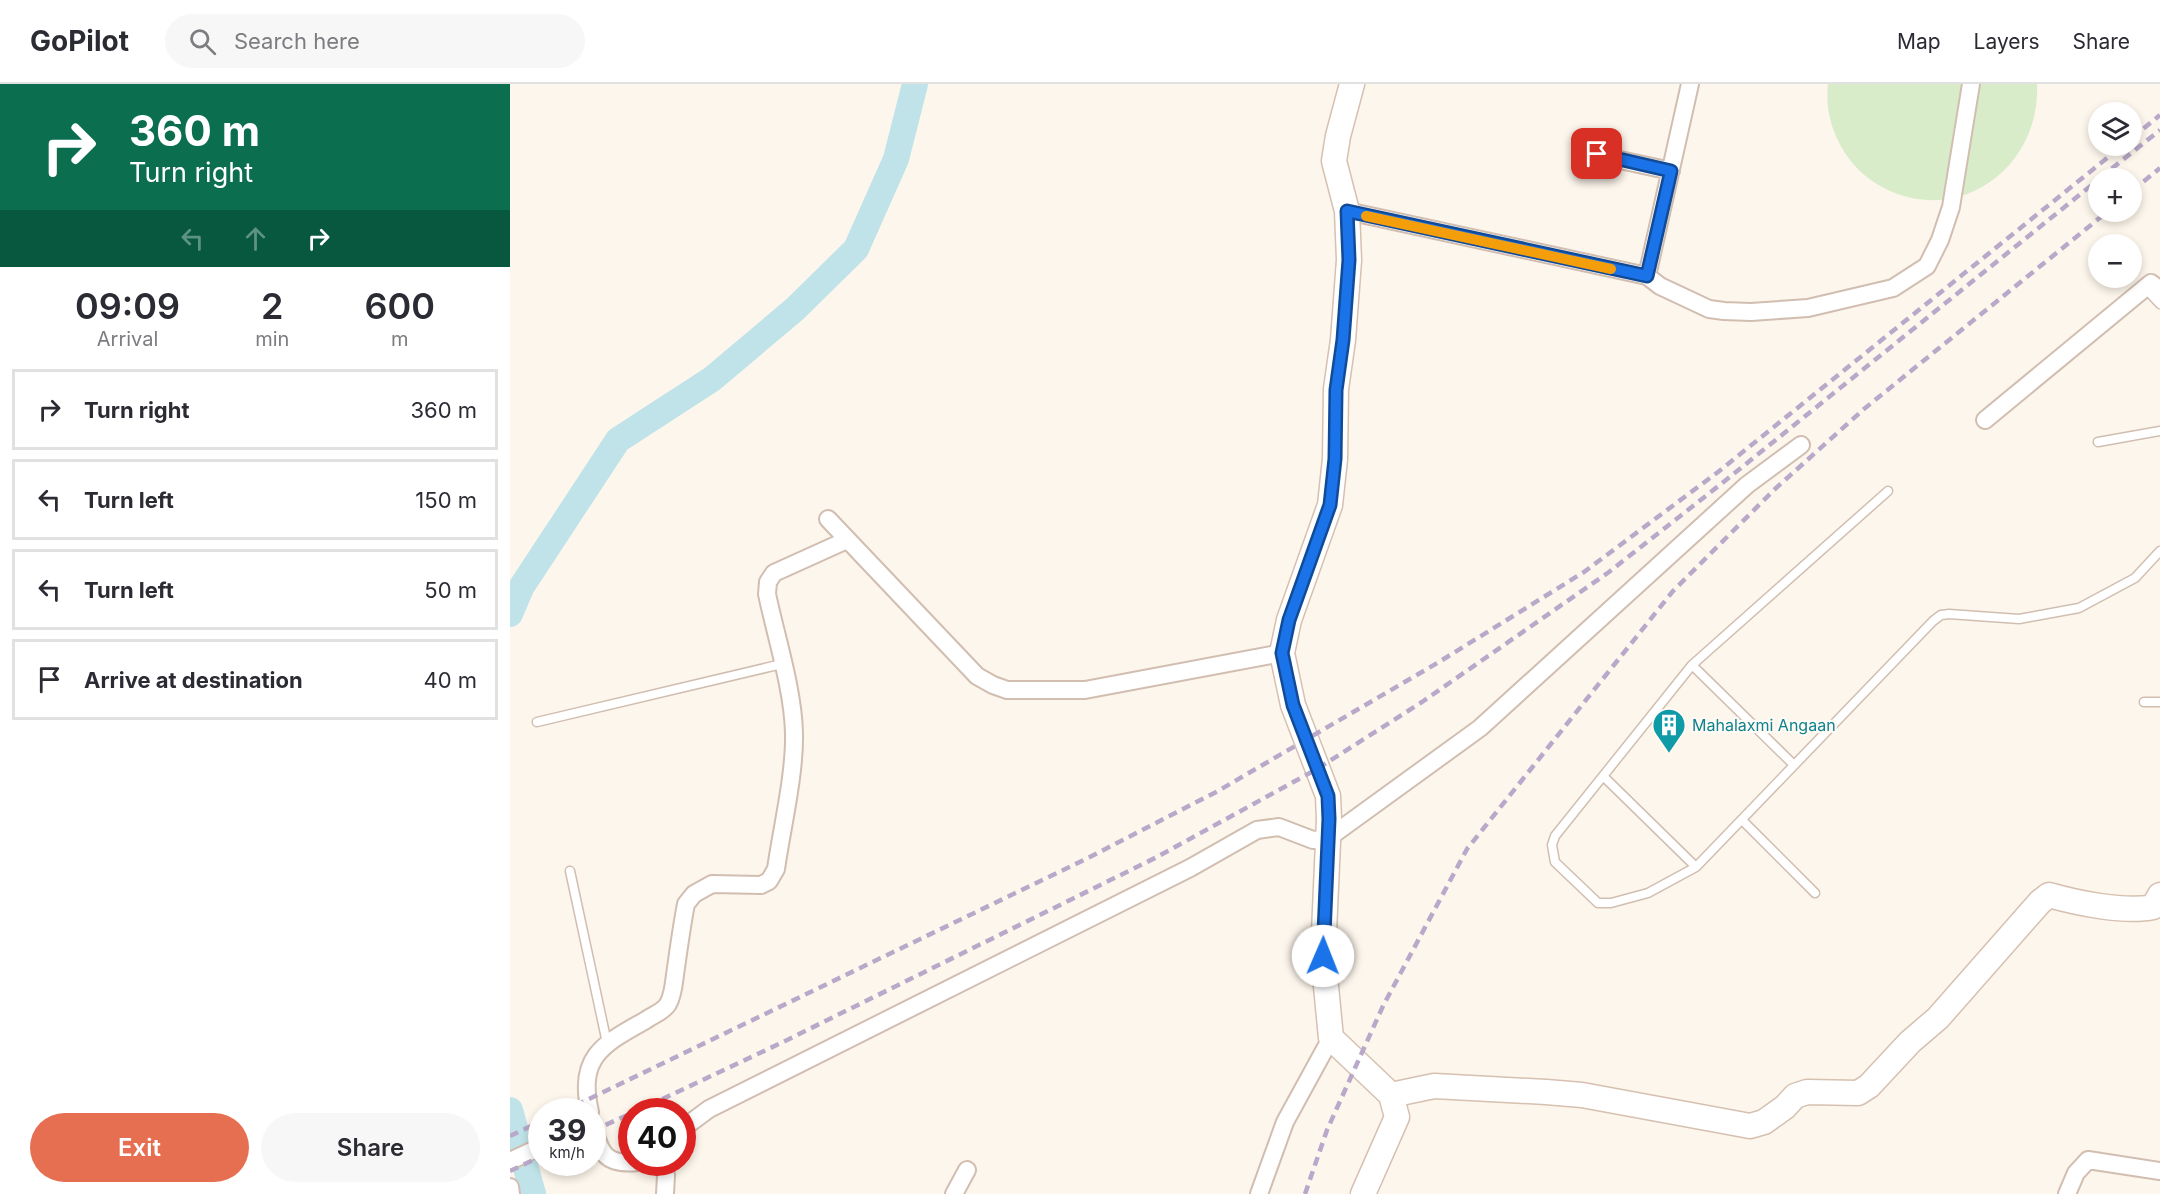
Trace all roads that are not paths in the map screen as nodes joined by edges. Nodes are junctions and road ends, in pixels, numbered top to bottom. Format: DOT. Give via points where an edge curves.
graph roads {
  1 [pos="1352,84"];
  2 [pos="1689,84"];
  3 [pos="1971,84"];
  4 [pos="1597,154"];
  5 [pos="1671,171"];
  6 [pos="1347,211"];
  7 [pos="1647,276"];
  8 [pos="2152,289"];
  9 [pos="2160,304"];
  10 [pos="1985,420"];
  11 [pos="2160,431"];
  12 [pos="2098,442"];
  13 [pos="1801,445"];
  14 [pos="1888,491"];
  15 [pos="828,519"];
  16 [pos="847,540"];
  17 [pos="2160,551"];
  18 [pos="1282,653"];
  19 [pos="782,664"];
  20 [pos="1692,665"];
  21 [pos="2144,702"];
  22 [pos="2160,702"];
  23 [pos="537,722"];
  24 [pos="1794,765"];
  25 [pos="1604,776"];
  26 [pos="1742,820"];
  27 [pos="1327,838"];
  28 [pos="1696,867"];
  29 [pos="570,871"];
  30 [pos="1815,893"];
  31 [pos="2160,895"];
  32 [pos="1331,1038"];
  33 [pos="607,1043"];
  34 [pos="1390,1095"];
  35 [pos="586,1098"];
  36 [pos="696,1119"];
  37 [pos="528,1153"];
  38 [pos="510,1161"];
  39 [pos="968,1170"];
  40 [pos="2160,1171"];
  41 [pos="666,1176"];
  42 [pos="510,1187"];
  43 [pos="511,1194"];
  44 [pos="665,1194"];
  45 [pos="954,1194"];
  46 [pos="1259,1194"];
  47 [pos="1363,1194"];
  48 [pos="2067,1194"];
  1 -- 6 [label="street" via="1334,161"];
  2 -- 5 [label="street"];
  3 -- 7 [label="street" via="1951,207 1940,240 1927,266 1893,288 1808,308 1724,311 1708,309"];
  4 -- 5 [label="street"];
  5 -- 7 [label="street"];
  6 -- 7 [label="street"];
  6 -- 18 [label="street" via="1349,260 1330,505 1289,620"];
  8 -- 9 [label="lane"];
  8 -- 10 [label="street"];
  11 -- 12 [label="lane"];
  13 -- 27 [label="street" via="1747,485 1480,728"];
  14 -- 20 [label="lane"];
  15 -- 16 [label="street"];
  16 -- 18 [label="street" via="977,676 1007,690 1085,690"];
  16 -- 19 [label="street" via="774,573 768,582 767,594"];
  17 -- 24 [label="lane" via="2135,578 2079,608 2019,619 1941,615"];
  18 -- 27 [label="street" via="1293,705 1328,796"];
  19 -- 23 [label="lane"];
  19 -- 33 [label="street" via="794,732 776,869 769,881 760,885 712,884 694,894 686,904 668,1004"];
  20 -- 24 [label="lane"];
  20 -- 25 [label="lane"];
  21 -- 22 [label="lane"];
  24 -- 26 [label="lane"];
  25 -- 28 [label="lane"];
  25 -- 28 [label="lane" via="1556,836 1552,845 1555,862 1598,903 1604,904 1648,893"];
  26 -- 28 [label="lane"];
  26 -- 30 [label="lane"];
  27 -- 32 [label="street" via="1323,956"];
  27 -- 36 [label="street" via="1313,840 1279,827 1257,830 1190,868"];
  29 -- 33 [label="lane"];
  31 -- 34 [label="street" via="2153,907 2138,910 2049,895 1938,1018 1869,1086 1858,1093 1807,1092 1795,1096 1764,1122 1750,1126 1582,1095 1434,1086"];
  32 -- 34 [label="street"];
  32 -- 46 [label="street" via="1285,1122"];
  33 -- 35 [label="street" via="591,1061 586,1076"];
  34 -- 47 [label="street" via="1397,1117"];
  37 -- 38 [label="street"];
  39 -- 45 [label="street"];
  40 -- 48 [label="street" via="2088,1161 2076,1173"];
  41 -- 44 [label="street"];
  42 -- 43 [label="street"];
}
